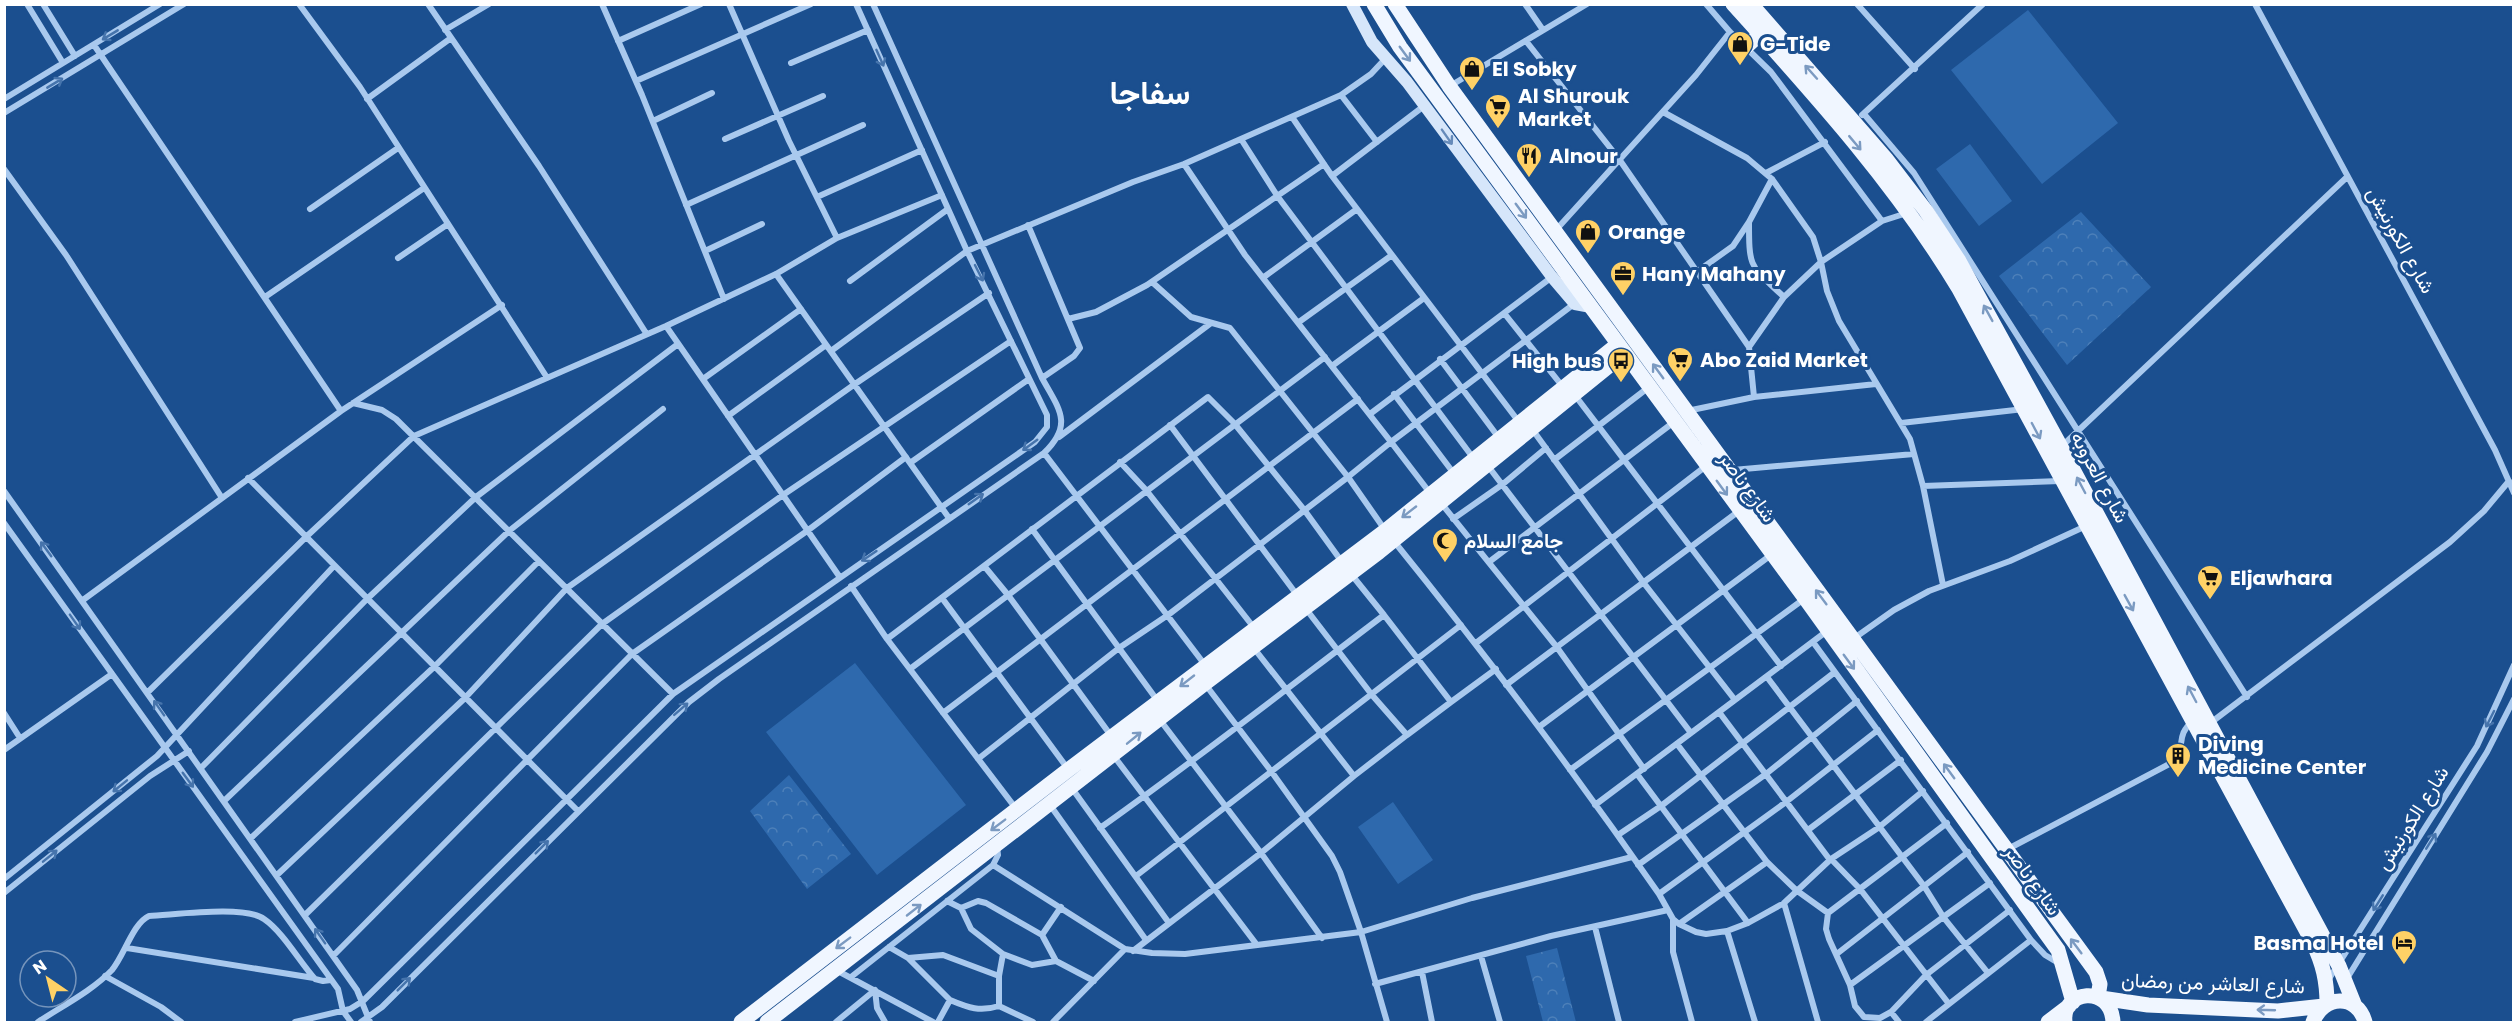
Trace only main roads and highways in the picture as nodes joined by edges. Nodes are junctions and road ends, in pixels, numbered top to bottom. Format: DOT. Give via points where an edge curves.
graph roads {
  1 [pos="1374,4"];
  2 [pos="1395,4"];
  3 [pos="1733,4"];
  4 [pos="1751,4"];
  5 [pos="1760,34"];
  6 [pos="1746,47"];
  7 [pos="1825,98"];
  8 [pos="1495,149"];
  9 [pos="1477,152"];
  10 [pos="1487,165"];
  11 [pos="1622,349"];
  12 [pos="1673,392"];
  13 [pos="2025,400"];
  14 [pos="1659,401"];
  15 [pos="1525,426"];
  16 [pos="1480,462"];
  17 [pos="1713,462"];
  18 [pos="1436,498"];
  19 [pos="2093,523"];
  20 [pos="1769,544"];
  21 [pos="1302,601"];
  22 [pos="1159,710"];
  23 [pos="1973,805"];
  24 [pos="1953,819"];
  25 [pos="2100,998"];
  26 [pos="2071,1004"];
  27 [pos="2326,1005"];
  28 [pos="2355,1006"];
  29 [pos="2365,1022"];
  30 [pos="741,1023"];
  31 [pos="768,1023"];
  32 [pos="2048,1023"];
  33 [pos="2065,1023"];
  34 [pos="2113,1023"];
  35 [pos="2313,1023"];
  1 -- 9 [label="main road, شارع ناصر, one-way" via="1400,47"];
  2 -- 8 [label="main road, شارع ناصر"];
  3 -- 5 [label="main road, شارع العروبه"];
  7 -- 4 [label="main road, شارع العروبه, one-way"];
  5 -- 6 [label="main road"];
  5 -- 7 [label="main road, شارع العروبه"];
  7 -- 13 [label="main road, شارع العروبه, one-way" via="1910,212"];
  13 -- 7 [label="main road, شارع العروبه, one-way" via="2018,369 1959,261 1926,211 1859,118"];
  8 -- 9 [label="main road" via="1483,145"];
  8 -- 10 [label="main road" via="1494,162"];
  12 -- 8 [label="main road, شارع ناصر, one-way"];
  9 -- 10 [label="main road, شارع ناصر"];
  10 -- 11 [label="main road, شارع ناصر, one-way"];
  11 -- 14 [label="main road, شارع ناصر"];
  11 -- 15 [label="main road"];
  12 -- 14 [label="main road"];
  12 -- 17 [label="main road, شارع ناصر"];
  13 -- 19 [label="main road, شارع العروبه, one-way" via="2062,480"];
  19 -- 13 [label="main road, شارع العروبه, one-way" via="2061,447"];
  14 -- 17 [label="main road, شارع ناصر"];
  15 -- 16 [label="main road"];
  15 -- 16 [label="main road" via="1499,438"];
  16 -- 18 [label="main road"];
  16 -- 18 [label="main road" via="1456,475"];
  17 -- 20 [label="main road, شارع ناصر, one-way" via="1739,511"];
  17 -- 20 [label="main road, شارع ناصر" via="1729,471"];
  18 -- 21 [label="main road"];
  19 -- 27 [label="main road, شارع العروبه, one-way" via="2193,722 2313,943 2327,982"];
  28 -- 19 [label="main road, شارع العروبه, one-way" via="2339,966"];
  23 -- 20 [label="main road, شارع ناصر, one-way" via="1852,639"];
  20 -- 24 [label="main road, شارع ناصر, one-way"];
  21 -- 22 [label="main road, one-way" via="1205,666"];
  21 -- 22 [label="main road" via="1253,647 1204,684"];
  22 -- 30 [label="main road, one-way" via="1112,737"];
  31 -- 22 [label="main road, one-way" via="1113,755"];
  23 -- 24 [label="main road"];
  25 -- 23 [label="main road, شارع ناصر, one-way" via="2096,972"];
  24 -- 26 [label="main road, شارع ناصر" via="1989,872 2058,950"];
  25 -- 26 [label="main road, شارع العاشر من رمضان" via="2080,997"];
  27 -- 25 [label="main road, شارع العاشر من رمضان, one-way" via="2278,1011 2148,1005"];
  25 -- 34 [label="main road, شارع ناصر" via="2108,1004"];
  26 -- 32 [label="main road"];
  26 -- 33 [label="main road"];
  27 -- 28 [label="main road, شارع العاشر من رمضان" via="2342,1001"];
  27 -- 35 [label="main road"];
  28 -- 29 [label="main road, شارع العروبه"];
}
